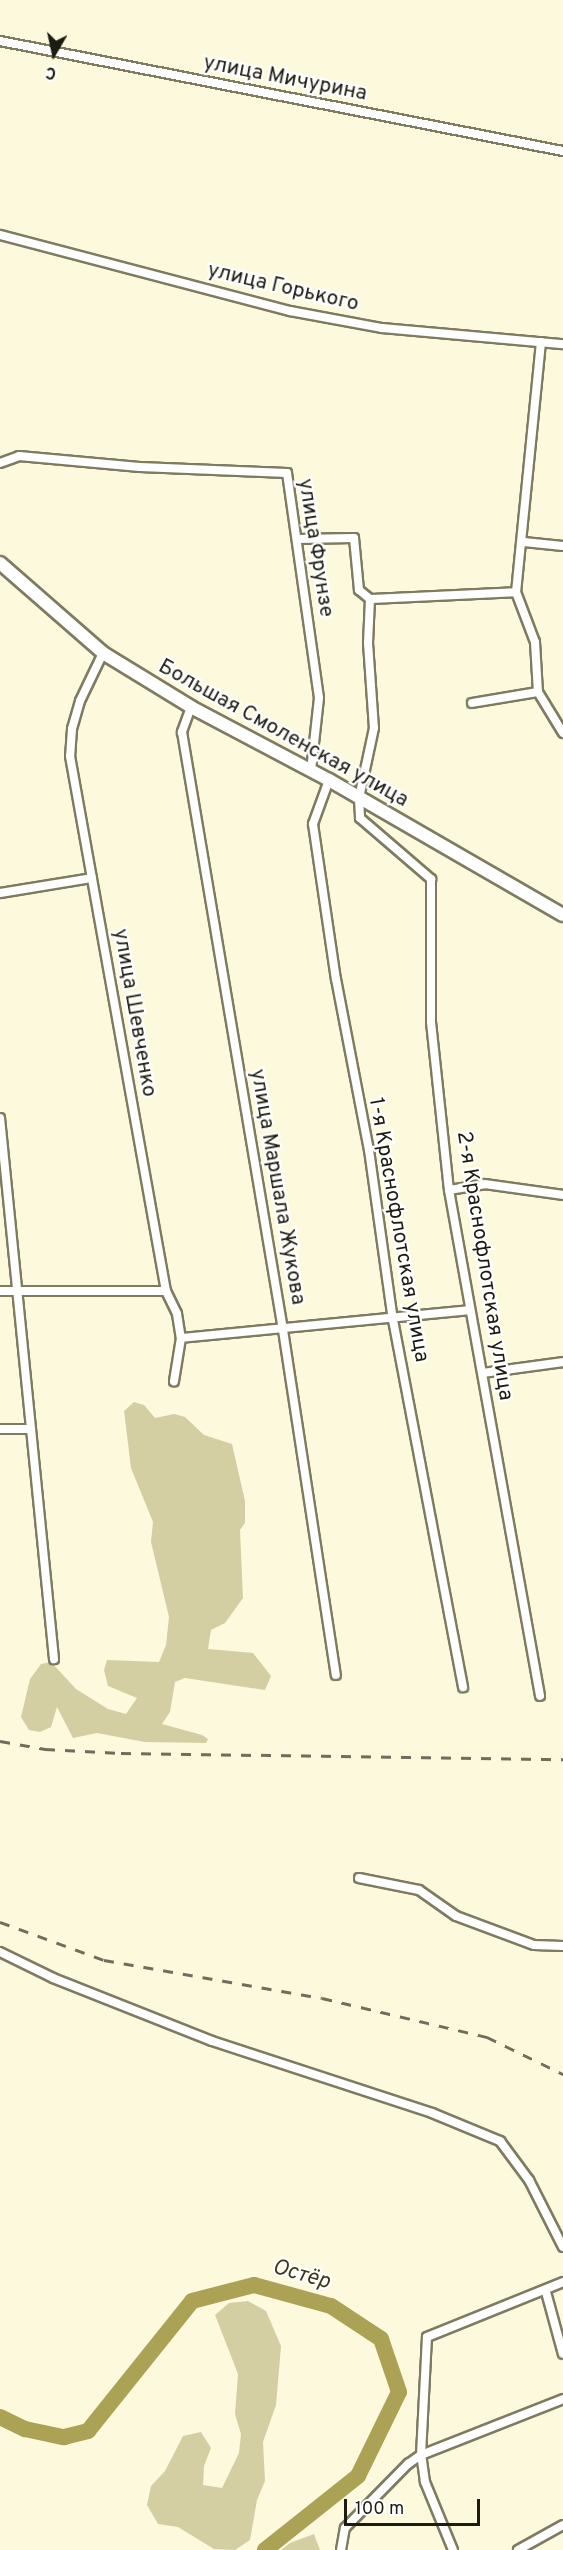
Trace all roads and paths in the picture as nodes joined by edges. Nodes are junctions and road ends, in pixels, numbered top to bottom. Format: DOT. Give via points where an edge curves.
graph roads {
  1 [pos="0,41"];
  2 [pos="563,151"];
  3 [pos="0,236"];
  4 [pos="542,342"];
  5 [pos="563,344"];
  6 [pos="0,463"];
  7 [pos="298,539"];
  8 [pos="524,542"];
  9 [pos="563,546"];
  10 [pos="0,563"];
  11 [pos="516,592"];
  12 [pos="370,599"];
  13 [pos="103,653"];
  14 [pos="538,692"];
  15 [pos="472,703"];
  16 [pos="191,707"];
  17 [pos="563,733"];
  18 [pos="311,771"];
  19 [pos="329,780"];
  20 [pos="359,798"];
  21 [pos="92,878"];
  22 [pos="0,893"];
  23 [pos="563,915"];
  24 [pos="0,1118"];
  25 [pos="449,1190"];
  26 [pos="563,1195"];
  27 [pos="166,1290"];
  28 [pos="0,1291"];
  29 [pos="16,1291"];
  30 [pos="470,1310"];
  31 [pos="393,1320"];
  32 [pos="283,1330"];
  33 [pos="182,1338"];
  34 [pos="563,1362"];
  35 [pos="483,1373"];
  36 [pos="174,1382"];
  37 [pos="0,1429"];
  38 [pos="29,1429"];
  39 [pos="54,1659"];
  40 [pos="336,1676"];
  41 [pos="463,1687"];
  42 [pos="540,1696"];
  43 [pos="359,1878"];
  44 [pos="563,1946"];
  45 [pos="0,1952"];
  46 [pos="563,2247"];
  47 [pos="563,2282"];
  48 [pos="546,2292"];
  49 [pos="563,2354"];
  50 [pos="563,2399"];
  51 [pos="421,2455"];
  52 [pos="563,2525"];
  53 [pos="341,2550"];
  54 [pos="453,2550"];
  55 [pos="518,2550"];
  1 -- 2 [label="street, улица Мичурина"];
  3 -- 4 [label="street, улица Горького" via="290,310 382,328"];
  4 -- 5 [label="street, улица Горького"];
  4 -- 8 [label="street"];
  6 -- 7 [label="street, улица Фрунзе" via="19,456 140,467 287,473"];
  7 -- 12 [label="street" via="354,538 358,590"];
  7 -- 18 [label="street, улица Фрунзе" via="319,698"];
  8 -- 9 [label="street"];
  8 -- 11 [label="street"];
  10 -- 13 [label="main road, Большая Смоленская улица"];
  11 -- 12 [label="street"];
  11 -- 14 [label="street" via="535,642"];
  12 -- 20 [label="street" via="368,643 375,728"];
  13 -- 16 [label="main road, Большая Смоленская улица"];
  13 -- 21 [label="street, улица Шевченко" via="80,701 70,747"];
  14 -- 15 [label="street"];
  14 -- 17 [label="street"];
  16 -- 18 [label="main road, Большая Смоленская улица"];
  16 -- 32 [label="street, улица Маршала Жукова" via="182,732"];
  18 -- 19 [label="main road, Большая Смоленская улица"];
  19 -- 20 [label="main road, Большая Смоленская улица"];
  19 -- 31 [label="street, 1-я Краснофлотская улица" via="313,824 336,979 369,1150"];
  20 -- 23 [label="main road, Большая Смоленская улица"];
  20 -- 25 [label="street, 2-я Краснофлотская улица" via="360,818 431,879 431,1022"];
  21 -- 22 [label="street"];
  21 -- 27 [label="street, улица Шевченко"];
  24 -- 29 [label="street"];
  25 -- 26 [label="street" via="485,1184"];
  25 -- 30 [label="street, 2-я Краснофлотская улица"];
  27 -- 29 [label="street"];
  27 -- 33 [label="street, улица Шевченко"];
  28 -- 29 [label="street"];
  29 -- 38 [label="street"];
  30 -- 31 [label="street"];
  30 -- 35 [label="street, 2-я Краснофлотская улица"];
  31 -- 32 [label="street"];
  31 -- 41 [label="street, 1-я Краснофлотская улица"];
  32 -- 33 [label="street"];
  32 -- 40 [label="street, улица Маршала Жукова"];
  33 -- 36 [label="street, улица Шевченко"];
  34 -- 35 [label="street"];
  35 -- 42 [label="street, 2-я Краснофлотская улица"];
  37 -- 38 [label="street"];
  38 -- 39 [label="street"];
  43 -- 44 [label="street" via="420,1890 456,1916 534,1945"];
  45 -- 46 [label="street" via="52,1978 205,2039 432,2113 500,2141 529,2180"];
  47 -- 48 [label="street"];
  48 -- 49 [label="street"];
  48 -- 51 [label="street" via="427,2337"];
  50 -- 51 [label="street"];
  51 -- 53 [label="street" via="345,2528"];
  51 -- 54 [label="street" via="425,2482"];
  52 -- 55 [label="street"];
}
